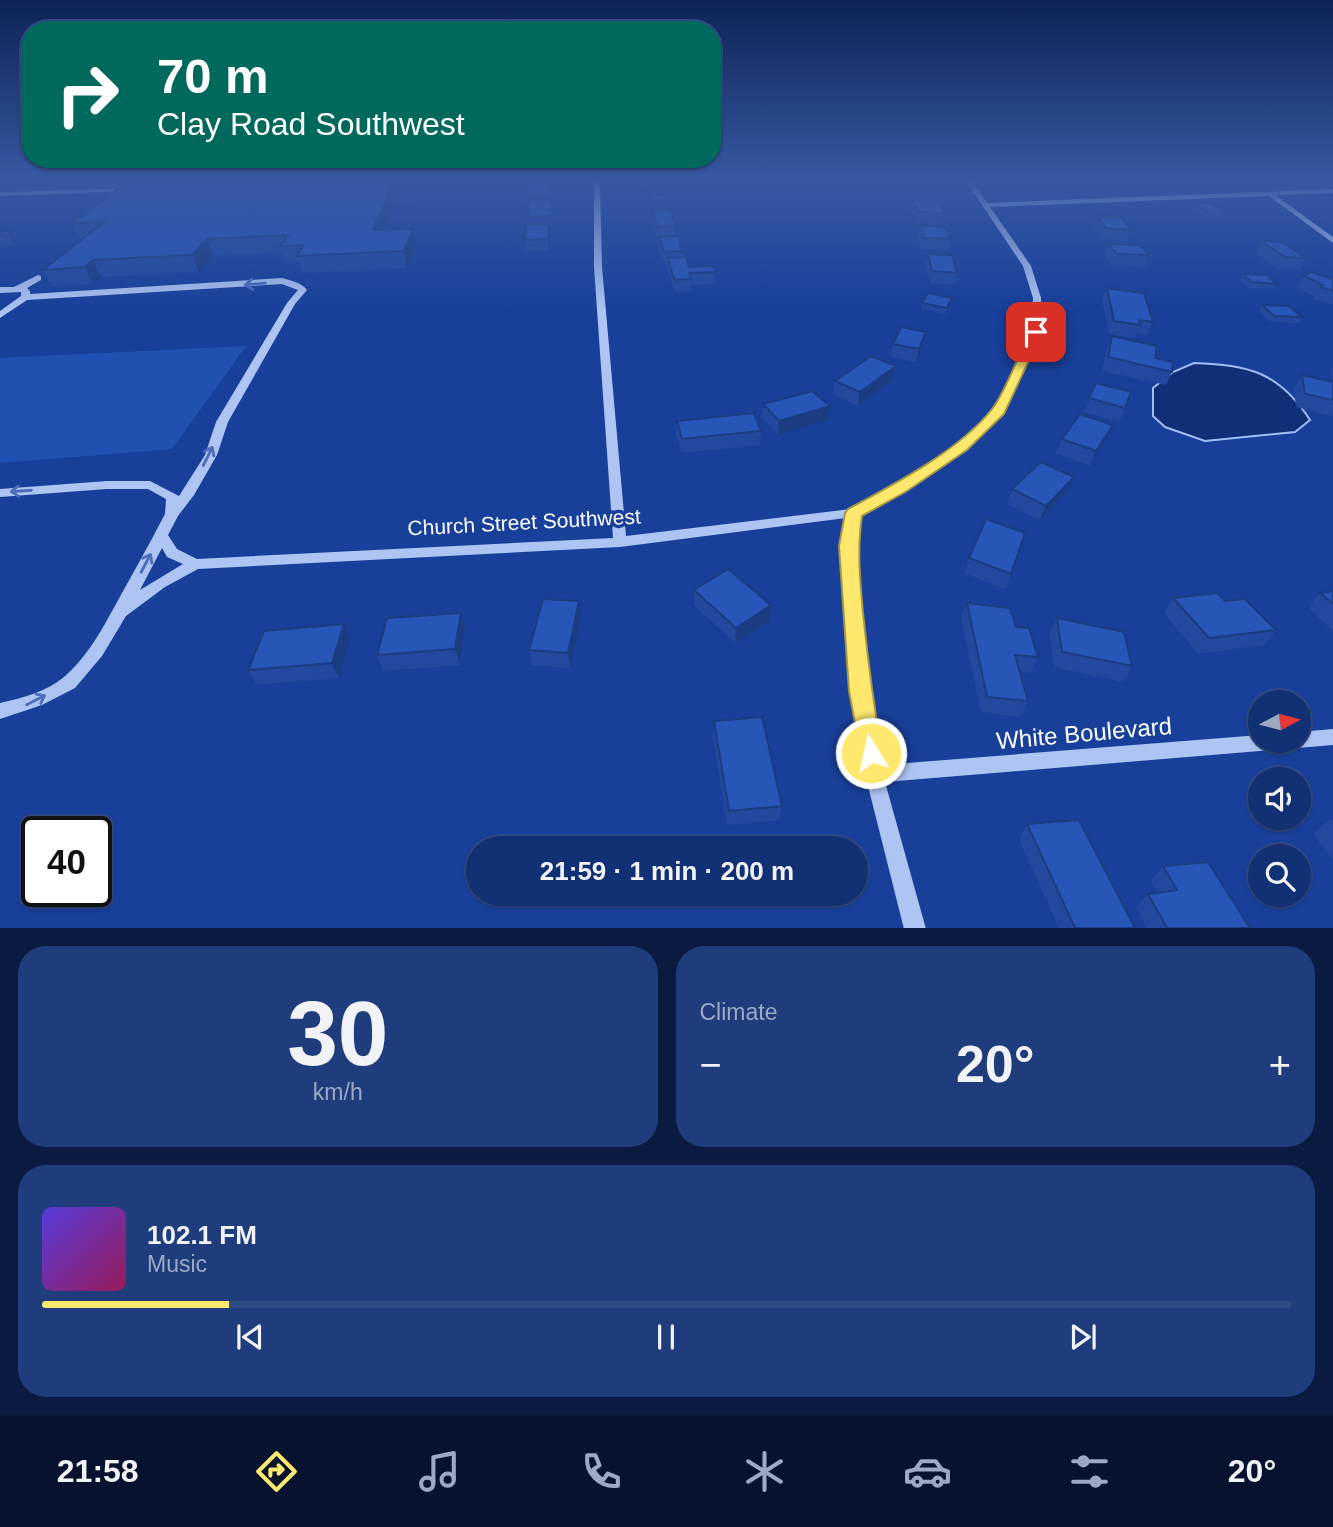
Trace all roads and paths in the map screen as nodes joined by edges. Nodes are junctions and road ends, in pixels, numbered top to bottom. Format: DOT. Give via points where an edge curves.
graph roads {
  1 [pos="598,224"];
  2 [pos="999,224"];
  3 [pos="1310,224"];
  4 [pos="1333,241"];
  5 [pos="38,278"];
  6 [pos="0,290"];
  7 [pos="20,291"];
  8 [pos="0,315"];
  9 [pos="0,493"];
  10 [pos="854,513"];
  11 [pos="172,514"];
  12 [pos="161,535"];
  13 [pos="620,542"];
  14 [pos="195,564"];
  15 [pos="118,613"];
  16 [pos="0,711"];
  17 [pos="1333,737"];
  18 [pos="1311,739"];
  19 [pos="1248,744"];
  20 [pos="874,774"];
  21 [pos="915,928"];
  1 -- 13 [label="street"];
  2 -- 10 [label="street" via="1027,267 1037,298 1036,332 1020,371 999,411 961,446 901,488"];
  3 -- 4 [label="street"];
  5 -- 7 [label="street"];
  6 -- 7 [label="street"];
  7 -- 8 [label="street"];
  11 -- 7 [label="street, Church Street Southwest, one-way" via="211,454 222,422 291,303 303,290 282,281"];
  11 -- 9 [label="street, one-way" via="173,497 149,485"];
  10 -- 13 [label="street, Church Street Southwest"];
  10 -- 20 [label="street" via="848,546 854,627"];
  11 -- 12 [label="street, Church Street Southwest"];
  12 -- 14 [label="street" via="172,552"];
  15 -- 12 [label="street, Church Street Southwest, one-way"];
  13 -- 14 [label="street, Church Street Southwest"];
  14 -- 15 [label="street, Church Street Southwest"];
  16 -- 15 [label="street, Church Street Southwest, one-way" via="28,704 70,682"];
  17 -- 18 [label="street, White Boulevard"];
  19 -- 20 [label="street, White Boulevard"];
  20 -- 21 [label="street"];
}
